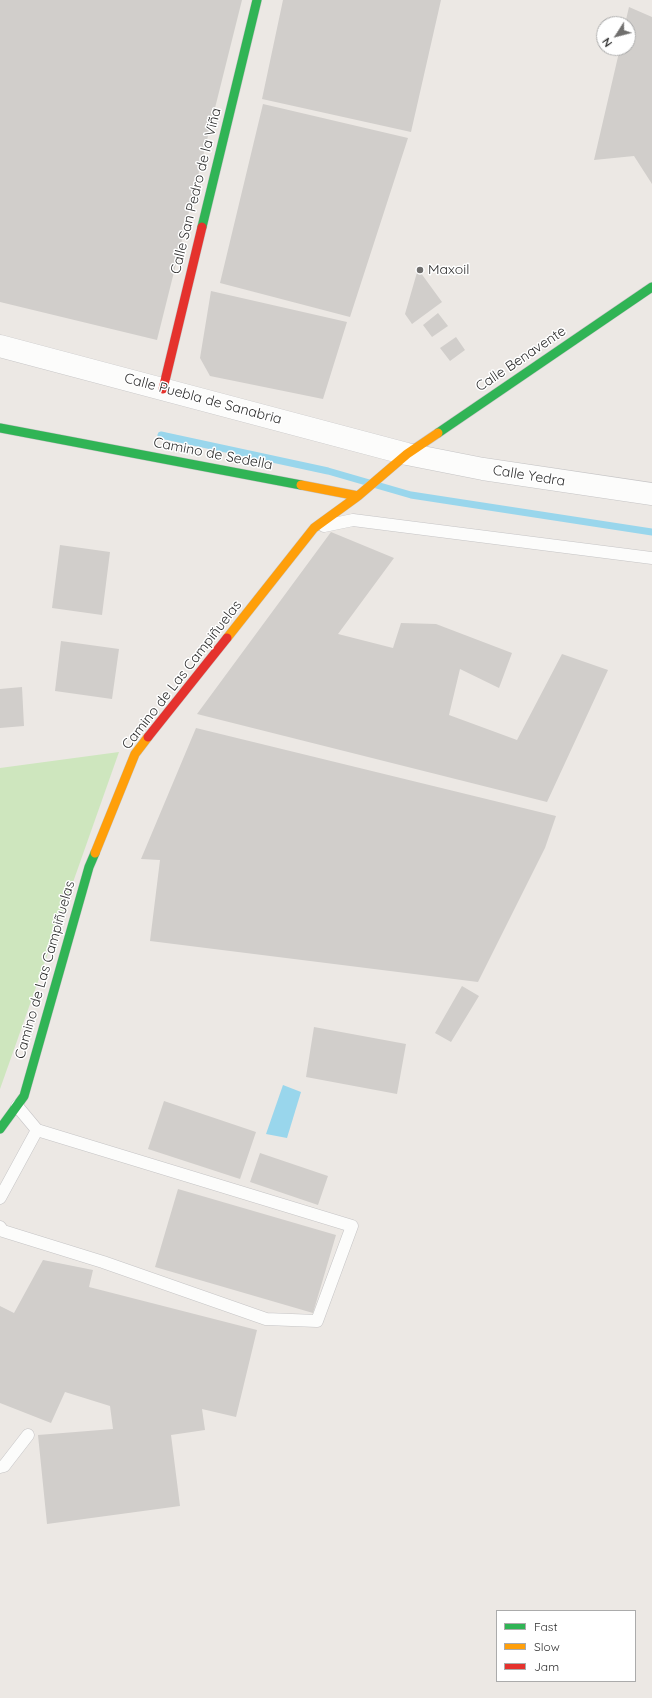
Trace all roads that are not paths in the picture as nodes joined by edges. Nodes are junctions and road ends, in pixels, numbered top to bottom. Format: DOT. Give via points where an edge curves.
graph roads {
  1 [pos="257,0"];
  2 [pos="652,287"];
  3 [pos="0,346"];
  4 [pos="162,388"];
  5 [pos="0,428"];
  6 [pos="407,454"];
  7 [pos="652,494"];
  8 [pos="358,496"];
  9 [pos="314,528"];
  10 [pos="652,558"];
  11 [pos="17,1106"];
  12 [pos="0,1129"];
  13 [pos="37,1130"];
  14 [pos="0,1198"];
  15 [pos="0,1227"];
  16 [pos="28,1436"];
  17 [pos="0,1467"];
  1 -- 4 [label="street, Calle San Pedro de la Viña"];
  2 -- 6 [label="street, Calle Benavente"];
  3 -- 4 [label="street, Calle Puebla de Sanabria"];
  4 -- 6 [label="street, Calle Puebla de Sanabria"];
  5 -- 8 [label="street, Camino de Sedella"];
  6 -- 7 [label="street, Calle Yedra" via="483,469"];
  6 -- 8 [label="street"];
  8 -- 9 [label="street, Camino de Las Campiñuelas"];
  9 -- 10 [label="lane" via="354,520"];
  9 -- 11 [label="street, Camino de Las Campiñuelas" via="135,754 89,867 24,1096"];
  11 -- 12 [label="street, Camino de Las Campiñuelas"];
  11 -- 13 [label="lane"];
  13 -- 14 [label="lane"];
  13 -- 15 [label="lane" via="352,1226 317,1321 266,1319 103,1262 4,1231"];
  16 -- 17 [label="lane" via="4,1466"];
}
